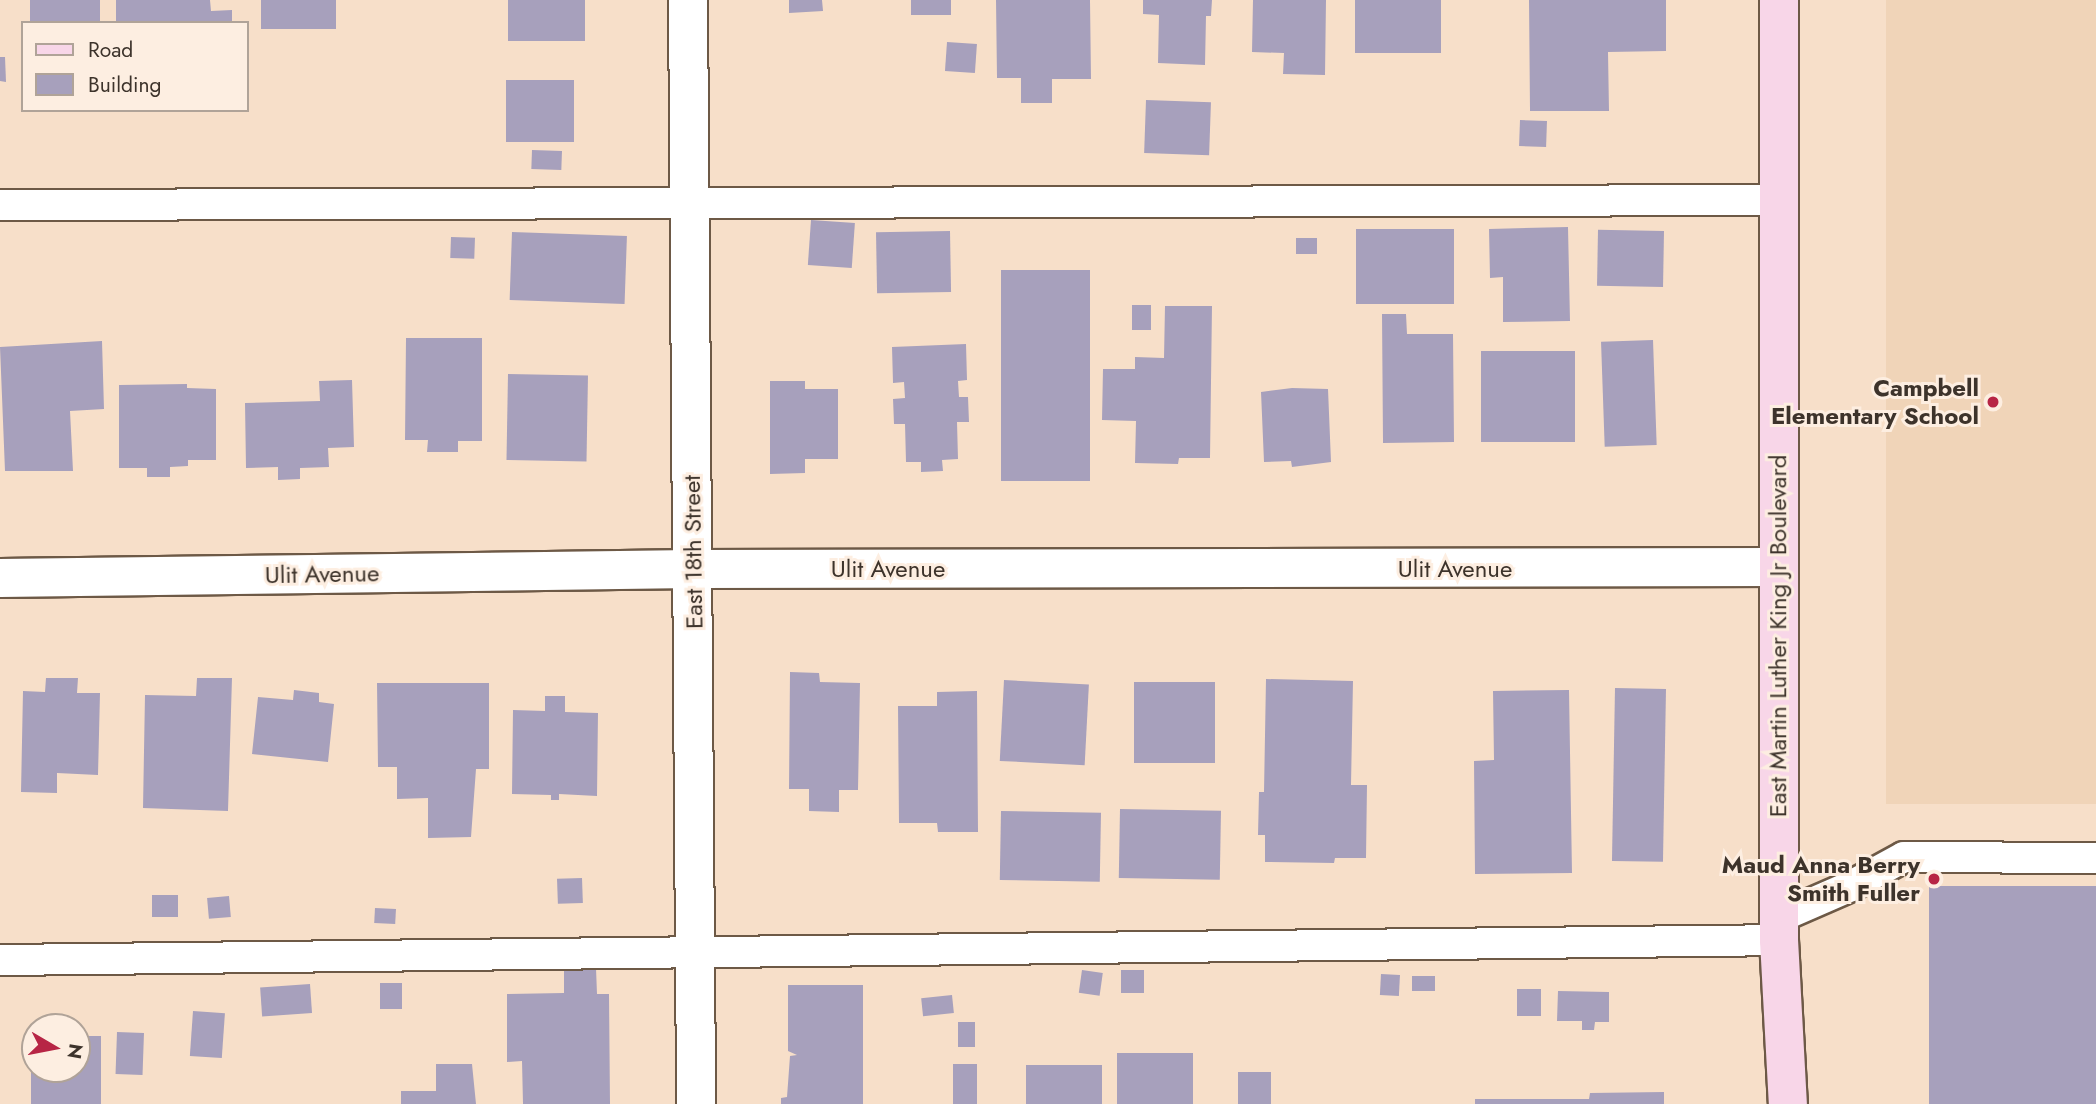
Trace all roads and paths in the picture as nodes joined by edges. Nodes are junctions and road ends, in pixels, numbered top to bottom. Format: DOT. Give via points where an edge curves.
graph roads {
  1 [pos="688,0"];
  2 [pos="1779,0"];
  3 [pos="1776,200"];
  4 [pos="690,203"];
  5 [pos="0,205"];
  6 [pos="1777,567"];
  7 [pos="693,569"];
  8 [pos="0,578"];
  9 [pos="2096,858"];
  10 [pos="1779,928"];
  11 [pos="695,952"];
  12 [pos="0,960"];
  13 [pos="696,1104"];
  14 [pos="1788,1104"];
  1 -- 4 [label="street, East 18th Street"];
  2 -- 3 [label="main road, East Martin Luther King Jr Boulevard"];
  3 -- 4 [label="lane"];
  3 -- 6 [label="main road, East Martin Luther King Jr Boulevard"];
  4 -- 5 [label="lane"];
  4 -- 7 [label="street, East 18th Street"];
  6 -- 7 [label="street, Ulit Avenue"];
  6 -- 10 [label="main road, East Martin Luther King Jr Boulevard"];
  7 -- 8 [label="street, Ulit Avenue"];
  7 -- 11 [label="street, East 18th Street"];
  9 -- 10 [label="lane" via="1904,857"];
  10 -- 11 [label="lane"];
  10 -- 14 [label="main road, East Martin Luther King Jr Boulevard"];
  11 -- 12 [label="lane"];
  11 -- 13 [label="street, East 18th Street"];
}
